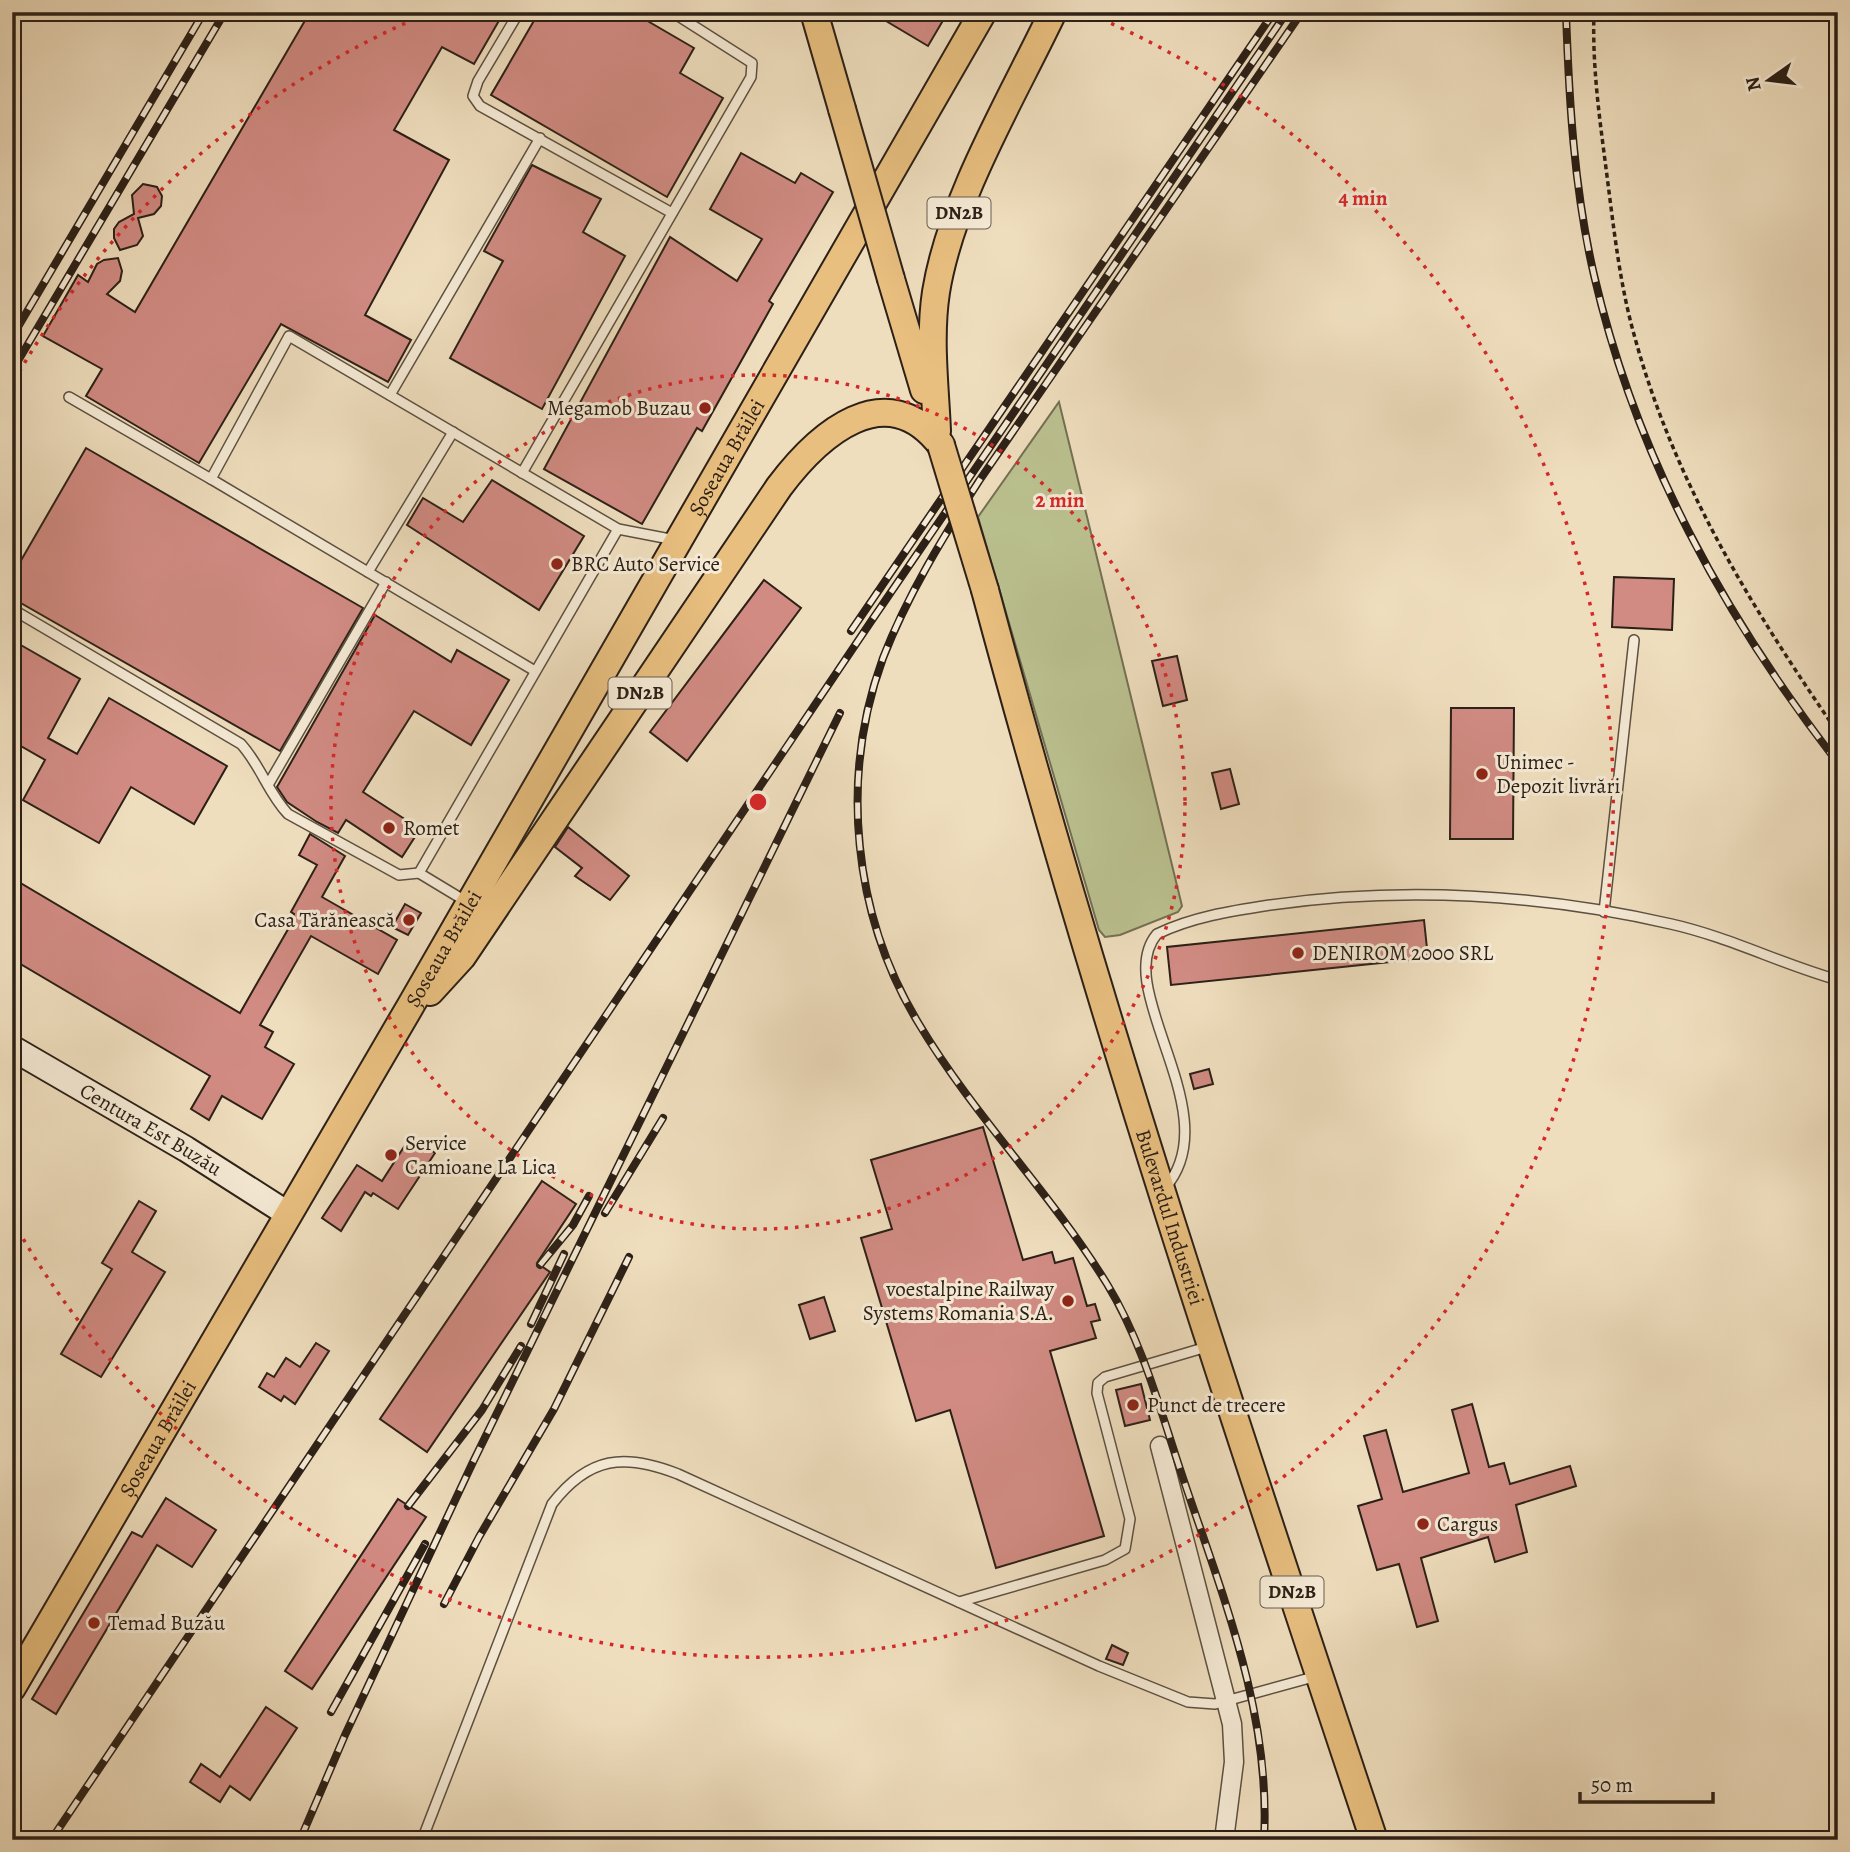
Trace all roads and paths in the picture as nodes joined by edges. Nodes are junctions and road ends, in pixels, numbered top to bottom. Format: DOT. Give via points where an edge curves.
graph roads {
  1 [pos="519,12"];
  2 [pos="673,12"];
  3 [pos="814,12"];
  4 [pos="983,12"];
  5 [pos="1053,12"];
  6 [pos="1594,12"];
  7 [pos="540,138"];
  8 [pos="673,212"];
  9 [pos="390,395"];
  10 [pos="69,397"];
  11 [pos="453,432"];
  12 [pos="939,438"];
  13 [pos="522,473"];
  14 [pos="211,479"];
  15 [pos="618,529"];
  16 [pos="677,540"];
  17 [pos="368,572"];
  18 [pos="386,582"];
  19 [pos="12,609"];
  20 [pos="1634,640"];
  21 [pos="535,671"];
  22 [pos="1838,733"];
  23 [pos="268,785"];
  24 [pos="419,873"];
  25 [pos="468,903"];
  26 [pos="1604,912"];
  27 [pos="1838,980"];
  28 [pos="411,1005"];
  29 [pos="12,1048"];
  30 [pos="1161,1192"];
  31 [pos="288,1214"];
  32 [pos="1212,1345"];
  33 [pos="1160,1446"];
  34 [pos="959,1602"];
  35 [pos="1319,1676"];
  36 [pos="12,1688"];
  37 [pos="1227,1701"];
  38 [pos="422,1840"];
  39 [pos="1224,1840"];
  40 [pos="1374,1840"];
  1 -- 7 [label="lane" via="473,96 480,106"];
  2 -- 8 [label="lane" via="752,63 751,78"];
  3 -- 12 [label="main road, DN2B, bridge"];
  4 -- 16 [label="main road, Șoseaua Brăilei"];
  5 -- 12 [label="main road, DN2B" via="962,204 941,267 933,323"];
  6 -- 22 [label="path" via="1592,64 1634,337 1665,428 1713,536 1758,614"];
  7 -- 8 [label="lane"];
  7 -- 9 [label="lane"];
  8 -- 13 [label="lane"];
  9 -- 11 [label="lane"];
  9 -- 14 [label="lane" via="289,336"];
  10 -- 14 [label="lane"];
  11 -- 13 [label="lane"];
  11 -- 17 [label="lane"];
  12 -- 28 [label="main road, DN2B" via="921,423 892,412 867,416 809,449 462,957"];
  12 -- 30 [label="main road, Bulevardul Industriei / DN2B, bridge" via="1042,804"];
  13 -- 15 [label="lane"];
  14 -- 17 [label="lane"];
  15 -- 16 [label="lane"];
  15 -- 21 [label="lane"];
  16 -- 25 [label="main road, Șoseaua Brăilei"];
  17 -- 18 [label="lane"];
  18 -- 21 [label="lane"];
  18 -- 23 [label="lane"];
  19 -- 23 [label="lane" via="241,744"];
  20 -- 26 [label="lane"];
  21 -- 24 [label="lane"];
  23 -- 24 [label="lane" via="288,814 399,875"];
  24 -- 25 [label="lane"];
  25 -- 28 [label="main road, Șoseaua Brăilei"];
  26 -- 27 [label="lane" via="1700,932"];
  26 -- 30 [label="lane" via="1493,898 1364,895 1225,912 1157,934 1147,953 1149,988 1177,1084 1185,1137 1181,1166"];
  28 -- 31 [label="main road, Șoseaua Brăilei"];
  29 -- 31 [label="main road, Centura Est Buzău"];
  30 -- 32 [label="main road, Bulevardul Industriei / DN2B"];
  31 -- 36 [label="main road, Șoseaua Brăilei"];
  32 -- 34 [label="lane" via="1098,1383 1130,1519 1125,1549 1105,1560"];
  32 -- 35 [label="main road, Bulevardul Industriei / DN2B"];
  33 -- 37 [label="street"];
  34 -- 37 [label="lane" via="1175,1698 1202,1704"];
  34 -- 38 [label="lane" via="651,1464 621,1461 596,1467 571,1483 552,1504"];
  35 -- 37 [label="lane"];
  35 -- 40 [label="main road, Bulevardul Industriei / DN2B"];
  37 -- 39 [label="street" via="1234,1762"];
}
